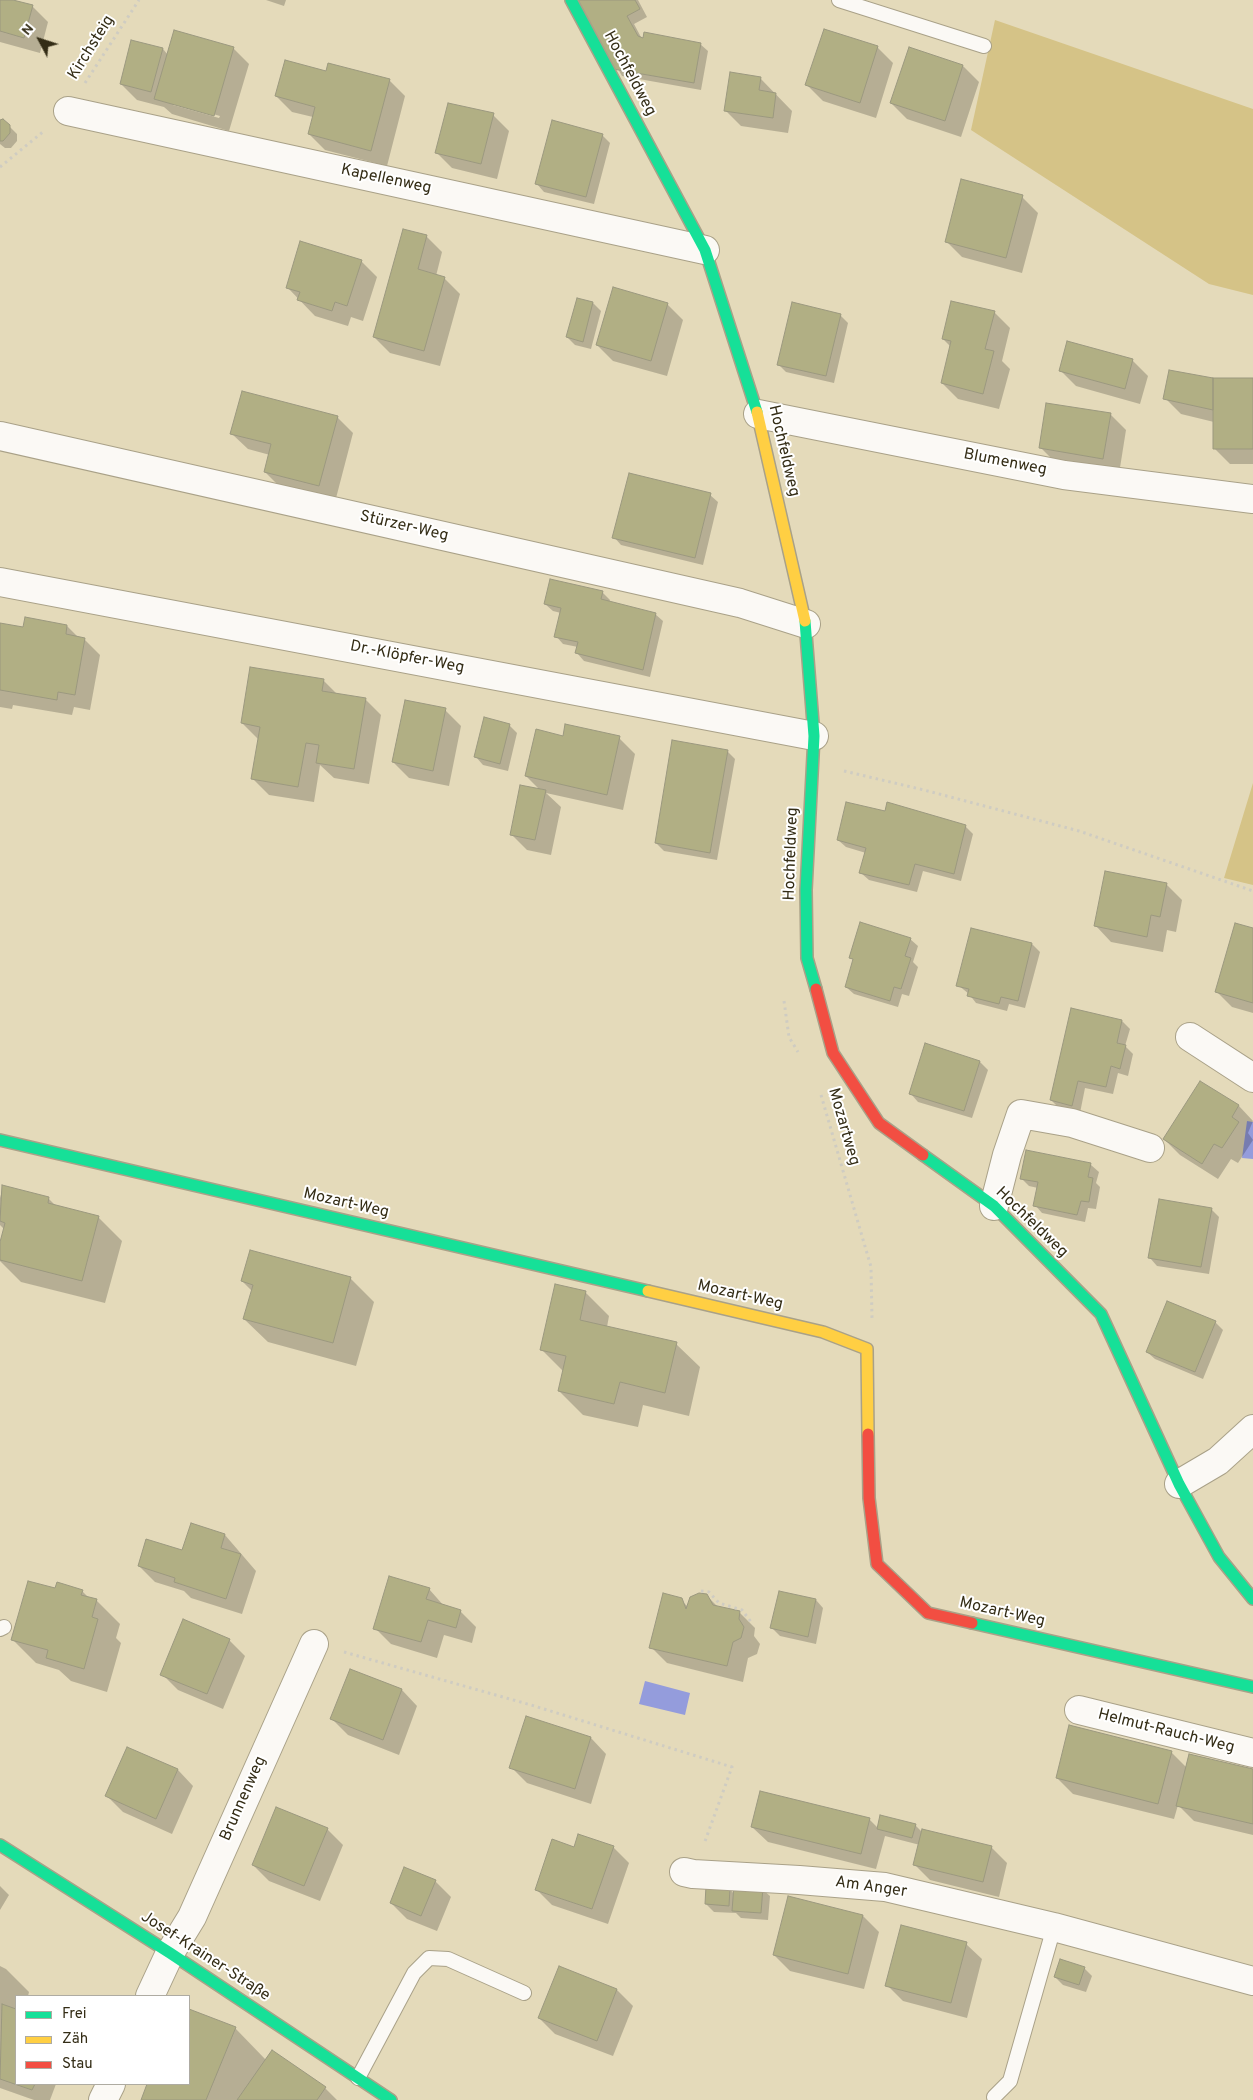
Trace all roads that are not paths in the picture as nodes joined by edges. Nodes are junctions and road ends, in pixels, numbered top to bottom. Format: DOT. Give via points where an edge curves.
graph roads {
  1 [pos="571,0"];
  2 [pos="839,0"];
  3 [pos="984,46"];
  4 [pos="68,111"];
  5 [pos="705,250"];
  6 [pos="758,414"];
  7 [pos="0,436"];
  8 [pos="1253,499"];
  9 [pos="0,582"];
  10 [pos="806,624"];
  11 [pos="814,736"];
  12 [pos="1190,1037"];
  13 [pos="1253,1078"];
  14 [pos="0,1140"];
  15 [pos="1150,1148"];
  16 [pos="994,1206"];
  17 [pos="1253,1428"];
  18 [pos="1179,1484"];
  19 [pos="1253,1599"];
  20 [pos="314,1644"];
  21 [pos="1253,1687"];
  22 [pos="1079,1710"];
  23 [pos="1253,1753"];
  24 [pos="0,1845"];
  25 [pos="689,1873"];
  26 [pos="1054,1927"];
  27 [pos="170,1953"];
  28 [pos="1253,1981"];
  29 [pos="524,1993"];
  30 [pos="150,1995"];
  31 [pos="358,2078"];
  32 [pos="110,2085"];
  33 [pos="994,2097"];
  34 [pos="103,2100"];
  35 [pos="391,2100"];
  1 -- 5 [label="street, Hochfeldweg"];
  2 -- 3 [label="lane"];
  4 -- 5 [label="street, Kapellenweg"];
  5 -- 6 [label="street, Hochfeldweg"];
  6 -- 8 [label="street, Blumenweg" via="1064,475"];
  6 -- 10 [label="street, Hochfeldweg"];
  7 -- 10 [label="street, Stürzer-Weg" via="740,603"];
  9 -- 11 [label="street, Dr.-Klöpfer-Weg"];
  10 -- 11 [label="street, Hochfeldweg"];
  11 -- 16 [label="street, Hochfeldweg" via="806,890 807,958 833,1053 879,1123"];
  12 -- 13 [label="street"];
  14 -- 21 [label="street, Mozart-Weg" via="823,1332 867,1349 868,1498 877,1564 928,1613"];
  15 -- 16 [label="street" via="1072,1123 1021,1114"];
  16 -- 18 [label="street, Hochfeldweg" via="1101,1314"];
  17 -- 18 [label="street" via="1218,1461"];
  18 -- 19 [label="street, Hochfeldweg" via="1219,1557"];
  20 -- 27 [label="street, Brunnenweg" via="192,1917"];
  22 -- 23 [label="street, Helmut-Rauch-Weg"];
  24 -- 27 [label="street, Josef-Krainer-Straße"];
  25 -- 26 [label="street, Am Anger" via="885,1887"];
  26 -- 28 [label="street, Am Anger"];
  26 -- 33 [label="lane" via="1010,2081"];
  27 -- 30 [label="street, Brunnenweg"];
  27 -- 31 [label="street, Josef-Krainer-Straße"];
  29 -- 31 [label="lane" via="448,1959 429,1958 414,1973"];
  31 -- 35 [label="street, Josef-Krainer-Straße"];
  32 -- 34 [label="street"];
}
